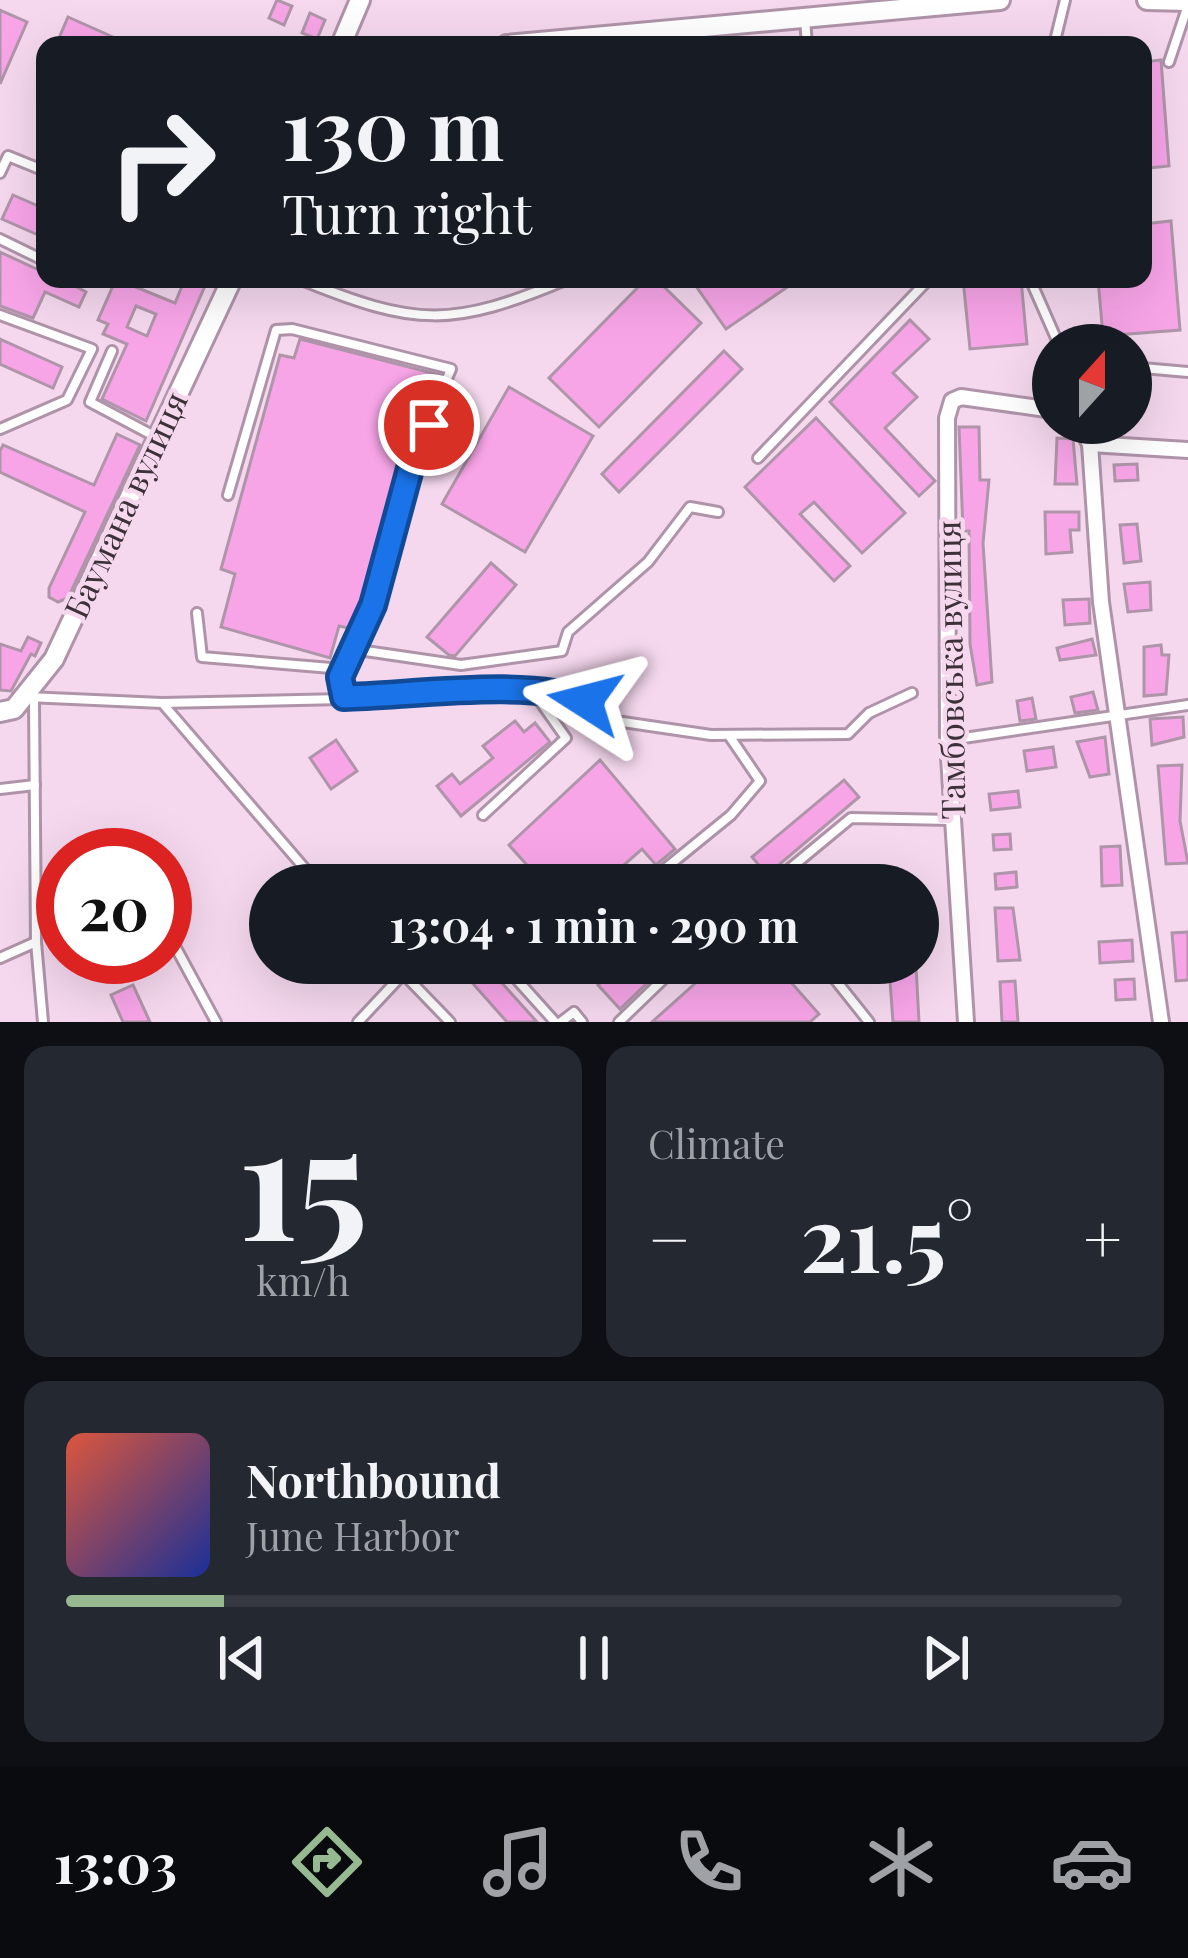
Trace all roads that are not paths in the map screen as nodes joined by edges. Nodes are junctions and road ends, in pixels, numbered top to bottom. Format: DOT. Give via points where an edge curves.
graph roads {
  1 [pos="360,0"];
  2 [pos="1000,0"];
  3 [pos="1065,0"];
  4 [pos="1147,0"];
  5 [pos="1188,2"];
  6 [pos="834,8"];
  7 [pos="805,18"];
  8 [pos="345,36"];
  9 [pos="606,36"];
  10 [pos="806,36"];
  11 [pos="1056,36"];
  12 [pos="1169,62"];
  13 [pos="36,168"];
  14 [pos="0,173"];
  15 [pos="0,239"];
  16 [pos="36,257"];
  17 [pos="228,288"];
  18 [pos="324,288"];
  19 [pos="543,288"];
  20 [pos="920,288"];
  21 [pos="1034,288"];
  22 [pos="0,315"];
  23 [pos="1050,324"];
  24 [pos="112,351"];
  25 [pos="1152,369"];
  26 [pos="1188,372"];
  27 [pos="1032,407"];
  28 [pos="0,429"];
  29 [pos="158,438"];
  30 [pos="1090,444"];
  31 [pos="1188,450"];
  32 [pos="758,458"];
  33 [pos="228,495"];
  34 [pos="718,512"];
  35 [pos="197,613"];
  36 [pos="352,650"];
  37 [pos="344,669"];
  38 [pos="534,692"];
  39 [pos="912,693"];
  40 [pos="344,697"];
  41 [pos="30,699"];
  42 [pos="162,703"];
  43 [pos="1188,705"];
  44 [pos="1120,711"];
  45 [pos="0,712"];
  46 [pos="729,736"];
  47 [pos="948,741"];
  48 [pos="35,785"];
  49 [pos="0,789"];
  50 [pos="483,815"];
  51 [pos="953,820"];
  52 [pos="301,864"];
  53 [pos="671,864"];
  54 [pos="795,864"];
  55 [pos="36,943"];
  56 [pos="0,958"];
  57 [pos="192,978"];
  58 [pos="40,984"];
  59 [pos="396,984"];
  60 [pos="414,984"];
  61 [pos="522,984"];
  62 [pos="658,984"];
  63 [pos="839,984"];
  64 [pos="365,1020"];
  65 [pos="43,1022"];
  66 [pos="216,1022"];
  67 [pos="450,1022"];
  68 [pos="558,1022"];
  69 [pos="582,1022"];
  70 [pos="619,1022"];
  71 [pos="869,1022"];
  72 [pos="965,1022"];
  73 [pos="1161,1022"];
  1 -- 8 [label="main road"];
  2 -- 6 [label="main road"];
  3 -- 11 [label="lane"];
  4 -- 5 [label="main road"];
  5 -- 12 [label="lane"];
  6 -- 7 [label="main road"];
  7 -- 9 [label="main road"];
  7 -- 10 [label="lane"];
  13 -- 14 [label="lane" via="8,156"];
  15 -- 16 [label="lane"];
  17 -- 29 [label="main road, Баумана вулиця"];
  18 -- 19 [label="lane" via="403,316 461,317"];
  20 -- 32 [label="lane"];
  21 -- 23 [label="lane"];
  22 -- 28 [label="lane" via="92,350 68,400"];
  24 -- 29 [label="lane" via="90,402"];
  25 -- 26 [label="lane"];
  27 -- 47 [label="street, Тамбовська вулиця" via="962,398 946,418"];
  29 -- 41 [label="main road, Баумана вулиця"];
  30 -- 31 [label="street"];
  30 -- 44 [label="street" via="1101,602"];
  33 -- 36 [label="lane" via="275,330 452,369 411,465 373,605"];
  34 -- 36 [label="lane" via="690,507 648,562 568,632 562,651 461,665"];
  35 -- 37 [label="lane" via="202,657"];
  36 -- 37 [label="lane"];
  37 -- 40 [label="lane"];
  38 -- 40 [label="lane"];
  38 -- 46 [label="lane" via="568,694 616,722"];
  38 -- 50 [label="lane" via="566,738"];
  39 -- 46 [label="lane" via="869,712 848,734"];
  40 -- 42 [label="lane"];
  41 -- 42 [label="lane"];
  41 -- 45 [label="main road, Баумана вулиця"];
  41 -- 48 [label="lane"];
  42 -- 52 [label="lane"];
  43 -- 44 [label="lane"];
  44 -- 47 [label="lane"];
  44 -- 73 [label="street"];
  46 -- 53 [label="lane" via="760,781"];
  47 -- 51 [label="street, Тамбовська вулиця"];
  48 -- 49 [label="lane"];
  48 -- 55 [label="lane"];
  51 -- 54 [label="lane" via="851,818"];
  51 -- 72 [label="street, Тамбовська вулиця"];
  55 -- 56 [label="lane"];
  57 -- 66 [label="lane"];
  58 -- 65 [label="lane"];
  59 -- 64 [label="lane"];
  60 -- 67 [label="lane"];
  61 -- 68 [label="lane"];
  62 -- 70 [label="lane"];
  63 -- 71 [label="lane"];
  68 -- 69 [label="lane" via="574,1012"];
}
